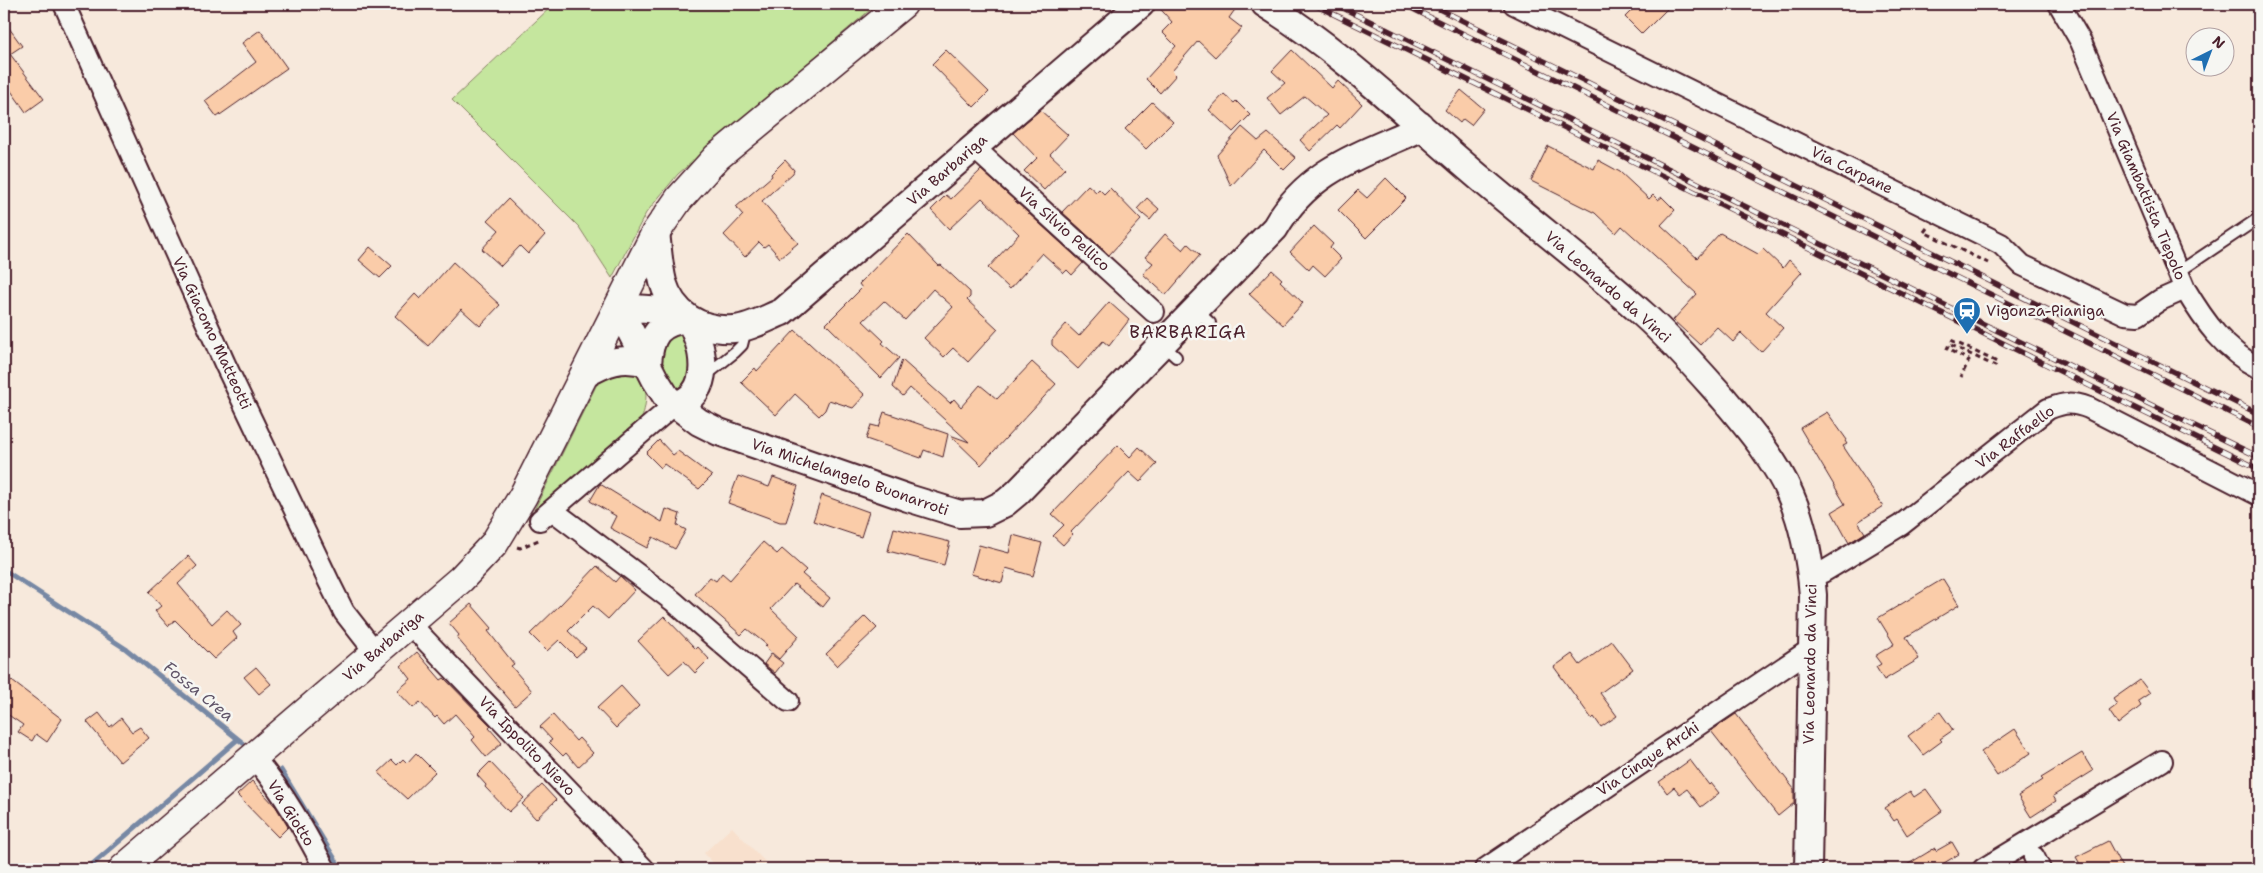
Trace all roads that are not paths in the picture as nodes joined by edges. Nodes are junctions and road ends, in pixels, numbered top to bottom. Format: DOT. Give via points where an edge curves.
graph roads {
  1 [pos="64,4"];
  2 [pos="903,4"];
  3 [pos="1141,4"];
  4 [pos="1265,4"];
  5 [pos="1514,4"];
  6 [pos="2059,4"];
  7 [pos="1420,124"];
  8 [pos="972,149"];
  9 [pos="2259,218"];
  10 [pos="656,232"];
  11 [pos="2181,281"];
  12 [pos="618,308"];
  13 [pos="1154,312"];
  14 [pos="683,315"];
  15 [pos="746,327"];
  16 [pos="648,364"];
  17 [pos="2259,368"];
  18 [pos="584,376"];
  19 [pos="700,381"];
  20 [pos="674,405"];
  21 [pos="2259,495"];
  22 [pos="1811,574"];
  23 [pos="410,624"];
  24 [pos="1811,649"];
  25 [pos="376,652"];
  26 [pos="788,701"];
  27 [pos="254,758"];
  28 [pos="2162,761"];
  29 [pos="123,869"];
  30 [pos="325,869"];
  31 [pos="644,869"];
  32 [pos="1485,869"];
  33 [pos="1808,869"];
  34 [pos="1983,869"];
  1 -- 25 [label="street, Via Giacomo Matteotti" via="225,364 329,582 344,612"];
  2 -- 10 [label="main road, Via Barbariga" via="718,157 679,199"];
  3 -- 8 [label="street, Via Barbariga"];
  4 -- 7 [label="street, Via Leonardo da Vinci" via="1356,70"];
  5 -- 11 [label="street, Via Carpane" via="2001,244 2022,265 2125,314 2138,315"];
  6 -- 11 [label="street, Via Giambattista Tiepolo" via="2081,42"];
  7 -- 20 [label="street, Via Michelangelo Buonarroti" via="1414,131 1338,164 1318,177 1170,351 1119,386 1017,493 986,513 960,514 908,498 719,432"];
  7 -- 22 [label="street, Via Leonardo da Vinci" via="1644,315 1693,364 1768,456 1790,494 1805,541"];
  8 -- 13 [label="street, Via Silvio Pellico"];
  8 -- 15 [label="street, Via Barbariga" via="782,312"];
  9 -- 11 [label="lane"];
  10 -- 12 [label="main road, Via Barbariga"];
  10 -- 14 [label="street" via="663,281"];
  11 -- 17 [label="street, Via Giambattista Tiepolo" via="2206,324 2228,347"];
  12 -- 14 [label="street, Via Barbariga"];
  12 -- 16 [label="street"];
  12 -- 18 [label="main road, Via Barbariga"];
  14 -- 15 [label="street, Via Barbariga" via="720,328"];
  14 -- 16 [label="street" via="661,327 655,335 649,349"];
  14 -- 19 [label="street" via="696,332 703,354"];
  15 -- 19 [label="lane" via="742,345"];
  16 -- 18 [label="street" via="636,360 614,360"];
  16 -- 20 [label="street" via="660,388"];
  18 -- 23 [label="main road, Via Barbariga" via="523,496 494,544 461,579"];
  19 -- 20 [label="street" via="687,401"];
  20 -- 26 [label="street" via="546,515 673,601"];
  21 -- 22 [label="street, Via Raffaello" via="2089,408 2073,402 2061,404 2048,409 1901,525 1823,572"];
  22 -- 24 [label="street, Via Leonardo da Vinci"];
  23 -- 25 [label="main road, Via Barbariga"];
  23 -- 31 [label="street, Via Ippolito Nievo"];
  24 -- 32 [label="street, Via Cinque Archi"];
  24 -- 33 [label="street, Via Leonardo da Vinci"];
  25 -- 27 [label="main road, Via Barbariga"];
  27 -- 29 [label="main road, Via Barbariga"];
  27 -- 30 [label="street, Via Giotto" via="289,806"];
  28 -- 34 [label="street"];
}
